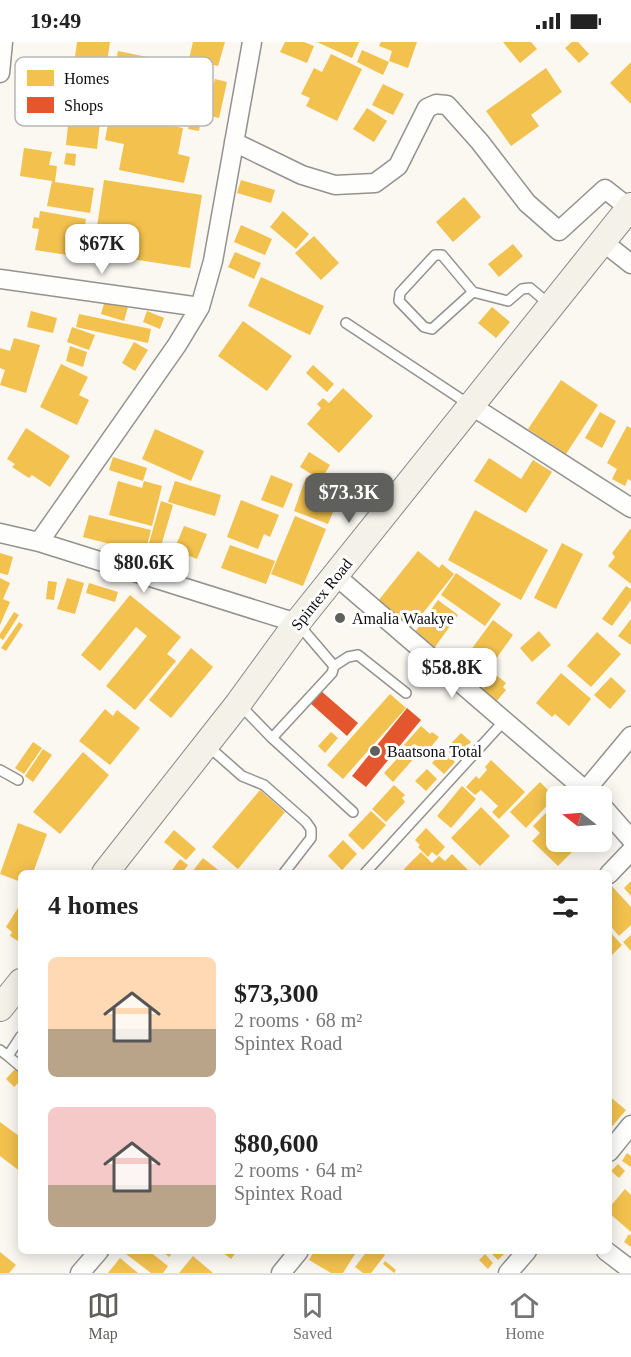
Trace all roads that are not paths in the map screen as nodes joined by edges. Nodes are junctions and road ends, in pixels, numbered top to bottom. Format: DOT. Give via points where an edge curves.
graph roads {
  1 [pos="3,42"];
  2 [pos="252,42"];
  3 [pos="0,73"];
  4 [pos="234,142"];
  5 [pos="630,207"];
  6 [pos="603,241"];
  7 [pos="631,264"];
  8 [pos="0,279"];
  9 [pos="473,292"];
  10 [pos="551,305"];
  11 [pos="200,307"];
  12 [pos="346,322"];
  13 [pos="472,406"];
  14 [pos="631,507"];
  15 [pos="0,533"];
  16 [pos="39,542"];
  17 [pos="336,576"];
  18 [pos="297,623"];
  19 [pos="334,666"];
  20 [pos="406,693"];
  21 [pos="238,704"];
  22 [pos="505,720"];
  23 [pos="631,736"];
  24 [pos="272,738"];
  25 [pos="206,744"];
  26 [pos="0,770"];
  27 [pos="18,780"];
  28 [pos="581,786"];
  29 [pos="594,786"];
  30 [pos="353,812"];
  31 [pos="612,817"];
  32 [pos="631,839"];
  33 [pos="631,851"];
  34 [pos="108,870"];
  35 [pos="286,870"];
  36 [pos="368,870"];
  37 [pos="612,871"];
  38 [pos="18,986"];
  39 [pos="0,1008"];
  40 [pos="18,1039"];
  41 [pos="4,1053"];
  42 [pos="18,1065"];
  43 [pos="631,1125"];
  44 [pos="612,1148"];
  45 [pos="96,1254"];
  46 [pos="296,1254"];
  47 [pos="524,1254"];
  48 [pos="610,1254"];
  49 [pos="631,1270"];
  50 [pos="80,1273"];
  51 [pos="281,1273"];
  52 [pos="508,1273"];
  1 -- 3 [label="street"];
  2 -- 4 [label="street"];
  4 -- 5 [label="street" via="302,175 335,185 375,183 398,166 427,108 447,105 527,203 559,231 605,189"];
  4 -- 11 [label="street" via="213,261"];
  5 -- 6 [label="main road, Spintex Road"];
  6 -- 7 [label="street"];
  6 -- 10 [label="main road, Spintex Road"];
  8 -- 11 [label="street"];
  9 -- 9 [label="lane" via="438,254 400,293 399,301 424,327 432,329"];
  9 -- 10 [label="lane" via="508,301 522,289 530,288"];
  10 -- 13 [label="main road, Spintex Road"];
  11 -- 16 [label="street"];
  12 -- 13 [label="lane"];
  13 -- 14 [label="street"];
  13 -- 17 [label="main road, Spintex Road"];
  15 -- 16 [label="street"];
  16 -- 18 [label="street"];
  17 -- 18 [label="main road, Spintex Road"];
  17 -- 22 [label="street"];
  18 -- 19 [label="lane"];
  18 -- 21 [label="main road, Spintex Road"];
  19 -- 20 [label="lane" via="358,655"];
  19 -- 24 [label="lane" via="327,679"];
  21 -- 24 [label="lane"];
  21 -- 25 [label="main road, Spintex Road"];
  22 -- 28 [label="street"];
  22 -- 36 [label="lane"];
  23 -- 29 [label="street"];
  24 -- 30 [label="lane"];
  25 -- 34 [label="main road, Spintex Road"];
  25 -- 35 [label="lane" via="242,776 264,785 311,829 311,838"];
  26 -- 27 [label="lane"];
  31 -- 32 [label="street"];
  33 -- 37 [label="street"];
  38 -- 39 [label="main road"];
  40 -- 41 [label="lane"];
  41 -- 42 [label="lane"];
  43 -- 44 [label="street"];
  45 -- 50 [label="street"];
  46 -- 51 [label="street"];
  47 -- 52 [label="street"];
  48 -- 49 [label="street"];
}
